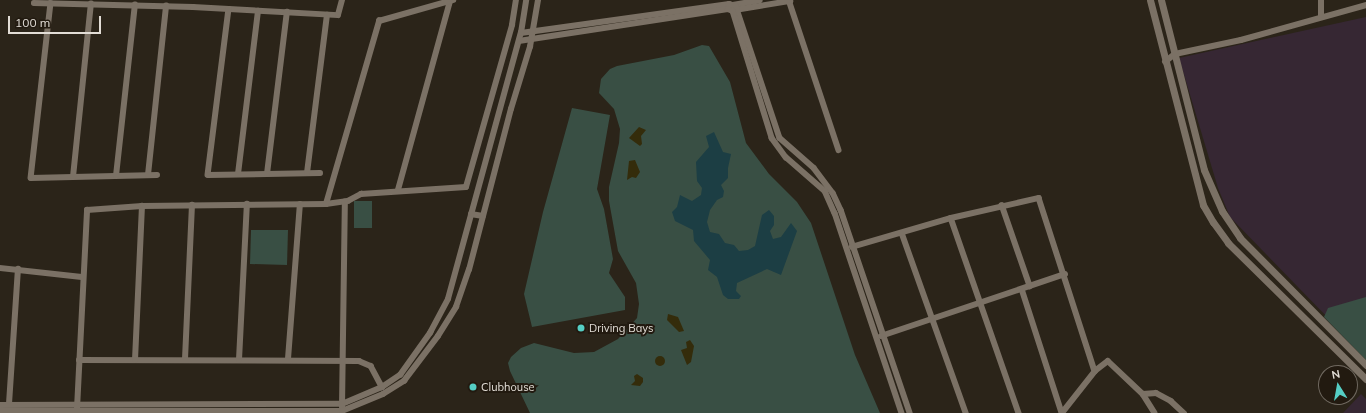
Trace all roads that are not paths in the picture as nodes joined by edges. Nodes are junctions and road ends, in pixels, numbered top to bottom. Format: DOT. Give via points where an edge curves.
graph roads {
  1 [pos="342,0"];
  2 [pos="451,0"];
  3 [pos="516,0"];
  4 [pos="526,0"];
  5 [pos="538,0"];
  6 [pos="760,0"];
  7 [pos="790,0"];
  8 [pos="1150,0"];
  9 [pos="1161,0"];
  10 [pos="1321,0"];
  11 [pos="34,3"];
  12 [pos="51,4"];
  13 [pos="91,4"];
  14 [pos="135,5"];
  15 [pos="1366,5"];
  16 [pos="166,6"];
  17 [pos="733,8"];
  18 [pos="229,9"];
  19 [pos="258,10"];
  20 [pos="287,12"];
  21 [pos="327,15"];
  22 [pos="1320,16"];
  23 [pos="534,31"];
  24 [pos="521,33"];
  25 [pos="532,40"];
  26 [pos="518,41"];
  27 [pos="1175,54"];
  28 [pos="1165,62"];
  29 [pos="839,150"];
  30 [pos="307,173"];
  31 [pos="320,173"];
  32 [pos="238,174"];
  33 [pos="267,174"];
  34 [pos="148,175"];
  35 [pos="157,175"];
  36 [pos="116,176"];
  37 [pos="73,177"];
  38 [pos="398,190"];
  39 [pos="345,202"];
  40 [pos="247,204"];
  41 [pos="300,204"];
  42 [pos="326,204"];
  43 [pos="192,205"];
  44 [pos="142,206"];
  45 [pos="1002,206"];
  46 [pos="471,214"];
  47 [pos="483,216"];
  48 [pos="951,218"];
  49 [pos="902,232"];
  50 [pos="854,247"];
  51 [pos="848,248"];
  52 [pos="0,268"];
  53 [pos="18,269"];
  54 [pos="1065,274"];
  55 [pos="82,277"];
  56 [pos="1030,286"];
  57 [pos="1022,289"];
  58 [pos="981,301"];
  59 [pos="933,319"];
  60 [pos="884,335"];
  61 [pos="877,338"];
  62 [pos="185,359"];
  63 [pos="288,359"];
  64 [pos="79,360"];
  65 [pos="134,360"];
  66 [pos="239,360"];
  67 [pos="342,360"];
  68 [pos="1366,365"];
  69 [pos="1095,371"];
  70 [pos="1366,379"];
  71 [pos="382,386"];
  72 [pos="1143,394"];
  73 [pos="0,404"];
  74 [pos="9,404"];
  75 [pos="342,404"];
  76 [pos="77,405"];
  77 [pos="0,411"];
  78 [pos="342,411"];
  79 [pos="77,412"];
  80 [pos="902,413"];
  81 [pos="910,413"];
  82 [pos="966,413"];
  83 [pos="1020,413"];
  84 [pos="1062,413"];
  85 [pos="1155,413"];
  86 [pos="1184,413"];
  1 -- 21 [label="street" via="340,13"];
  2 -- 38 [label="street"];
  2 -- 42 [label="street" via="383,18 376,25"];
  3 -- 38 [label="street" via="512,25 470,181 462,189"];
  4 -- 24 [label="street"];
  5 -- 23 [label="street"];
  6 -- 17 [label="street"];
  7 -- 17 [label="street"];
  7 -- 29 [label="street"];
  8 -- 28 [label="street"];
  9 -- 27 [label="street"];
  10 -- 22 [label="street"];
  11 -- 12 [label="street"];
  12 -- 13 [label="street"];
  12 -- 37 [label="street" via="30,178"];
  13 -- 14 [label="street"];
  13 -- 37 [label="street"];
  14 -- 16 [label="street"];
  14 -- 36 [label="street"];
  15 -- 22 [label="street"];
  16 -- 18 [label="street"];
  16 -- 34 [label="street"];
  17 -- 23 [label="street"];
  17 -- 25 [label="street"];
  17 -- 50 [label="street" via="780,138 814,168 833,193"];
  17 -- 51 [label="street" via="772,138 786,157 825,191"];
  18 -- 19 [label="street"];
  18 -- 32 [label="street" via="208,175"];
  19 -- 20 [label="street"];
  19 -- 32 [label="street"];
  20 -- 21 [label="street"];
  20 -- 33 [label="street"];
  21 -- 30 [label="street"];
  22 -- 27 [label="street" via="1241,40"];
  23 -- 24 [label="street"];
  23 -- 25 [label="street"];
  24 -- 26 [label="street"];
  25 -- 26 [label="street"];
  25 -- 47 [label="street"];
  26 -- 46 [label="street"];
  27 -- 28 [label="street"];
  27 -- 68 [label="street" via="1204,170 1222,211 1240,238"];
  28 -- 70 [label="street" via="1203,205 1213,222 1228,243"];
  30 -- 31 [label="street"];
  30 -- 33 [label="street"];
  32 -- 33 [label="street"];
  34 -- 35 [label="street"];
  34 -- 36 [label="street"];
  36 -- 37 [label="street"];
  38 -- 39 [label="street" via="362,194"];
  39 -- 42 [label="street"];
  39 -- 67 [label="street"];
  40 -- 41 [label="street"];
  40 -- 43 [label="street"];
  40 -- 66 [label="street"];
  41 -- 42 [label="street"];
  41 -- 63 [label="street"];
  43 -- 44 [label="street"];
  43 -- 62 [label="street"];
  44 -- 55 [label="street" via="88,210"];
  44 -- 65 [label="street"];
  45 -- 48 [label="street"];
  45 -- 54 [label="street" via="1039,198"];
  45 -- 56 [label="street"];
  46 -- 47 [label="street"];
  46 -- 71 [label="street" via="448,299 430,333 404,371"];
  47 -- 78 [label="street" via="456,307 410,376 383,394"];
  48 -- 49 [label="street"];
  48 -- 58 [label="street"];
  49 -- 50 [label="street"];
  49 -- 59 [label="street"];
  50 -- 51 [label="street"];
  50 -- 60 [label="street"];
  51 -- 61 [label="street"];
  52 -- 53 [label="street"];
  53 -- 55 [label="street"];
  53 -- 74 [label="street"];
  54 -- 56 [label="street"];
  54 -- 69 [label="street"];
  55 -- 64 [label="street"];
  56 -- 57 [label="street"];
  57 -- 58 [label="street"];
  57 -- 84 [label="street"];
  58 -- 59 [label="street"];
  58 -- 83 [label="street"];
  59 -- 60 [label="street"];
  59 -- 82 [label="street"];
  60 -- 61 [label="street"];
  60 -- 81 [label="street"];
  61 -- 80 [label="street"];
  62 -- 65 [label="street"];
  62 -- 66 [label="street"];
  63 -- 66 [label="street"];
  63 -- 67 [label="street"];
  64 -- 65 [label="street"];
  64 -- 76 [label="street"];
  67 -- 71 [label="street" via="359,361 371,366"];
  67 -- 75 [label="street"];
  69 -- 72 [label="street" via="1105,361 1111,361"];
  69 -- 84 [label="street"];
  71 -- 75 [label="street"];
  72 -- 85 [label="street"];
  72 -- 86 [label="street" via="1156,393 1172,401"];
  73 -- 74 [label="street"];
  74 -- 76 [label="street"];
  75 -- 76 [label="street"];
  75 -- 78 [label="street"];
  76 -- 79 [label="street"];
  77 -- 79 [label="street"];
  78 -- 79 [label="street"];
}
